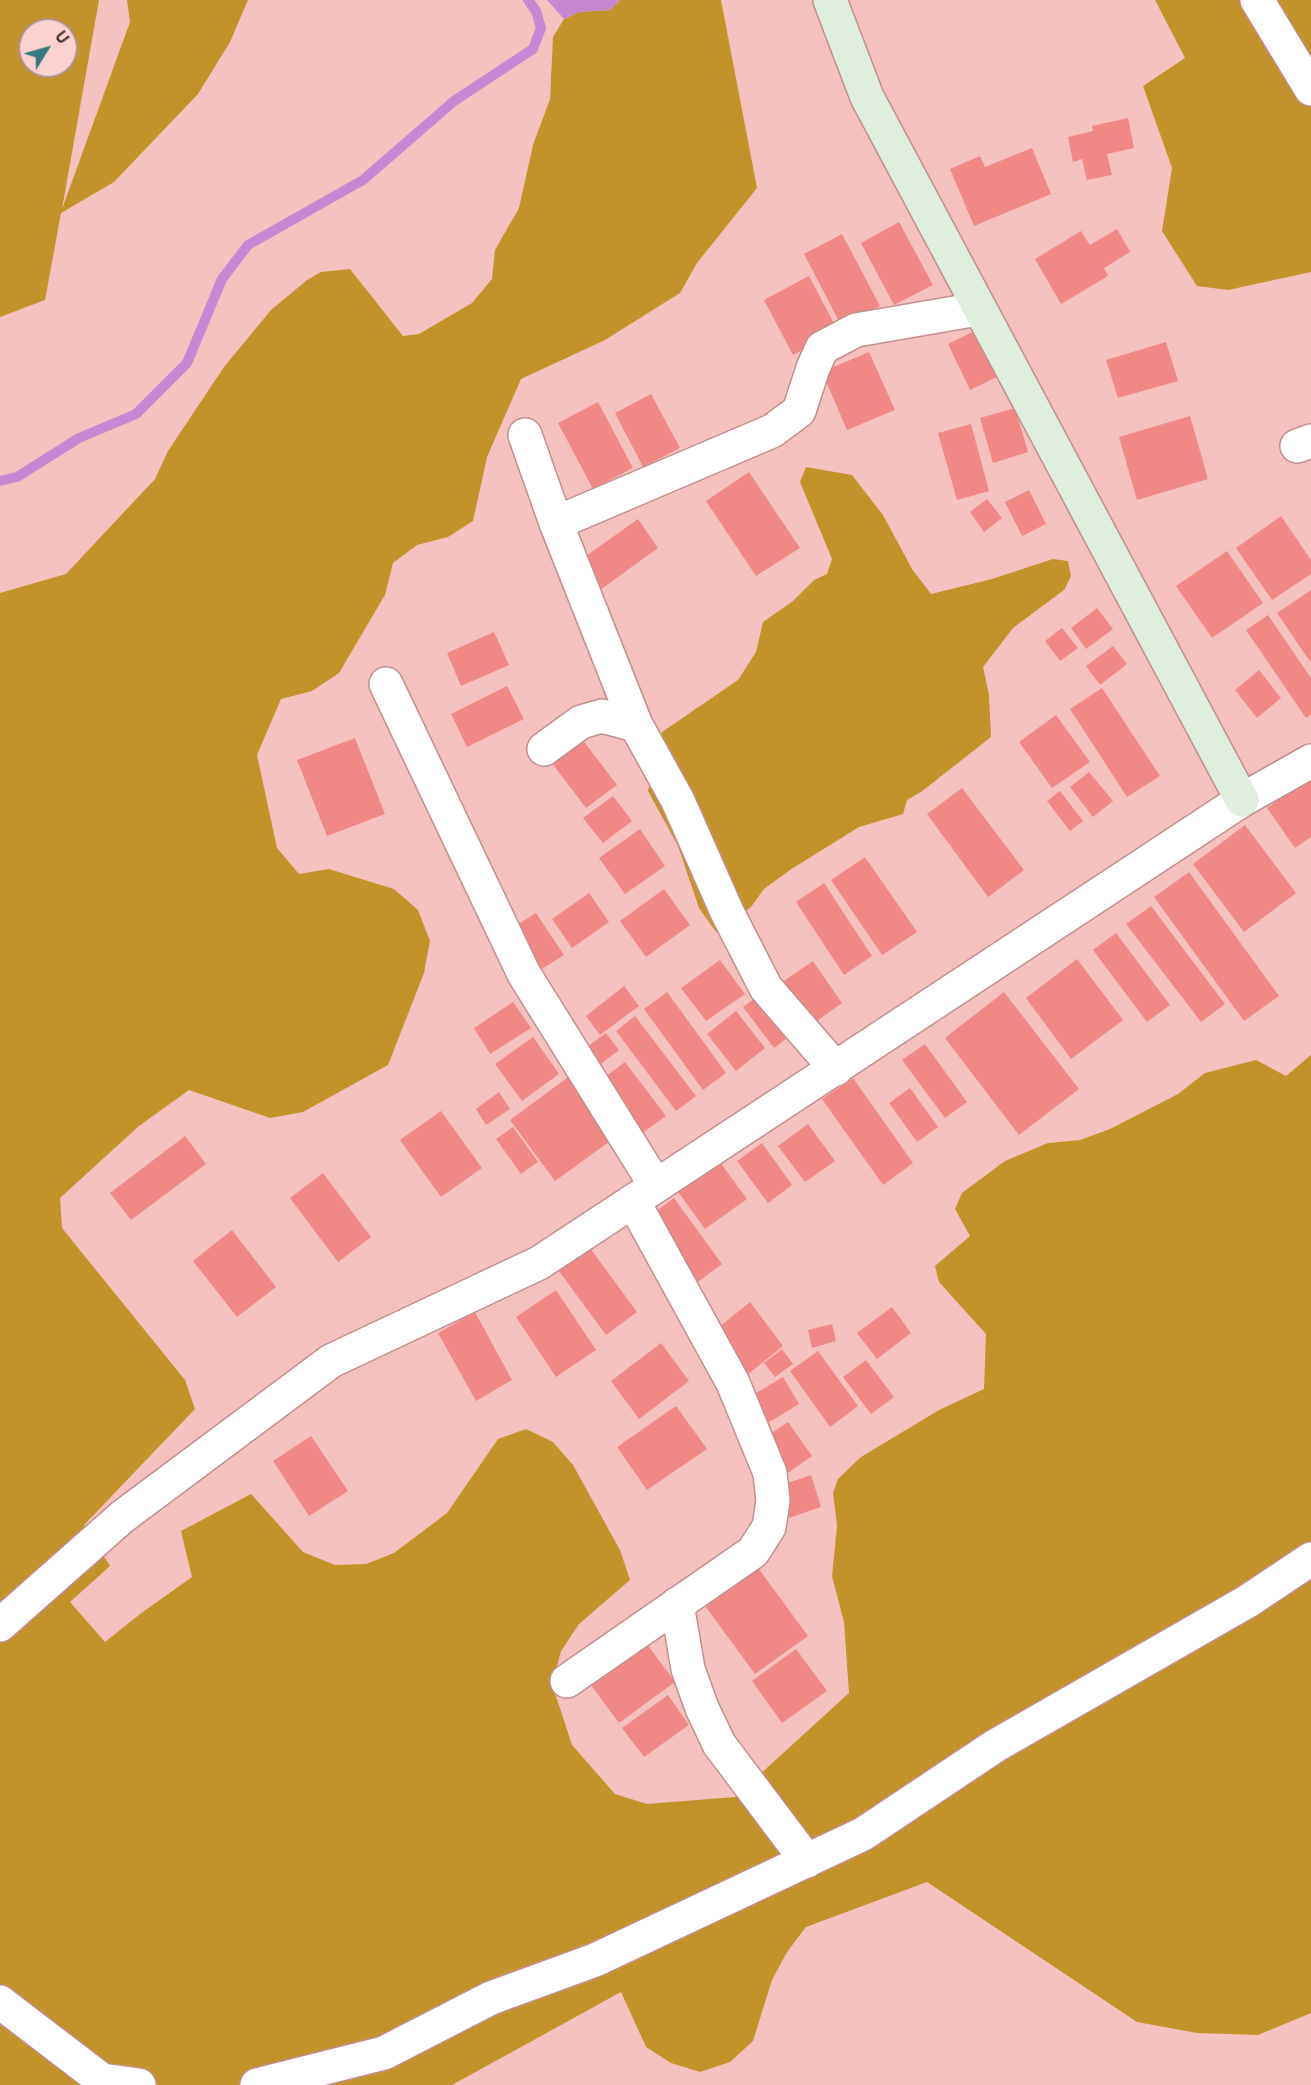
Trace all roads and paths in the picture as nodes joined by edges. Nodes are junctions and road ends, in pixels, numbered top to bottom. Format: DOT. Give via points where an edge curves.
graph roads {
  1 [pos="830,0"];
  2 [pos="1257,0"];
  3 [pos="1311,89"];
  4 [pos="978,309"];
  5 [pos="525,435"];
  6 [pos="556,523"];
  7 [pos="386,684"];
  8 [pos="636,725"];
  9 [pos="544,749"];
  10 [pos="1311,760"];
  11 [pos="1242,800"];
  12 [pos="836,1069"];
  13 [pos="644,1194"];
  14 [pos="1311,1559"];
  15 [pos="677,1604"];
  16 [pos="0,1625"];
  17 [pos="567,1681"];
  18 [pos="807,1861"];
  19 [pos="0,2002"];
  20 [pos="139,2085"];
  21 [pos="256,2085"];
  1 -- 4 [label="street" via="867,97"];
  2 -- 3 [label="street"];
  4 -- 6 [label="street" via="856,330 822,348 799,411 772,431"];
  4 -- 11 [label="street"];
  5 -- 6 [label="street"];
  6 -- 8 [label="street"];
  7 -- 13 [label="street" via="524,974"];
  8 -- 9 [label="street" via="602,716 581,722"];
  8 -- 12 [label="street" via="678,801 766,988"];
  10 -- 11 [label="street"];
  11 -- 12 [label="street"];
  12 -- 13 [label="street"];
  13 -- 15 [label="street" via="733,1383 770,1473 773,1501 769,1527 753,1552"];
  13 -- 16 [label="street" via="539,1263 331,1361 122,1517"];
  14 -- 18 [label="street" via="1248,1602 995,1746 863,1834"];
  15 -- 17 [label="street"];
  15 -- 18 [label="street" via="688,1669 719,1744"];
  18 -- 21 [label="street" via="595,1960 491,1998 384,2053"];
  19 -- 20 [label="street" via="102,2080"];
}
